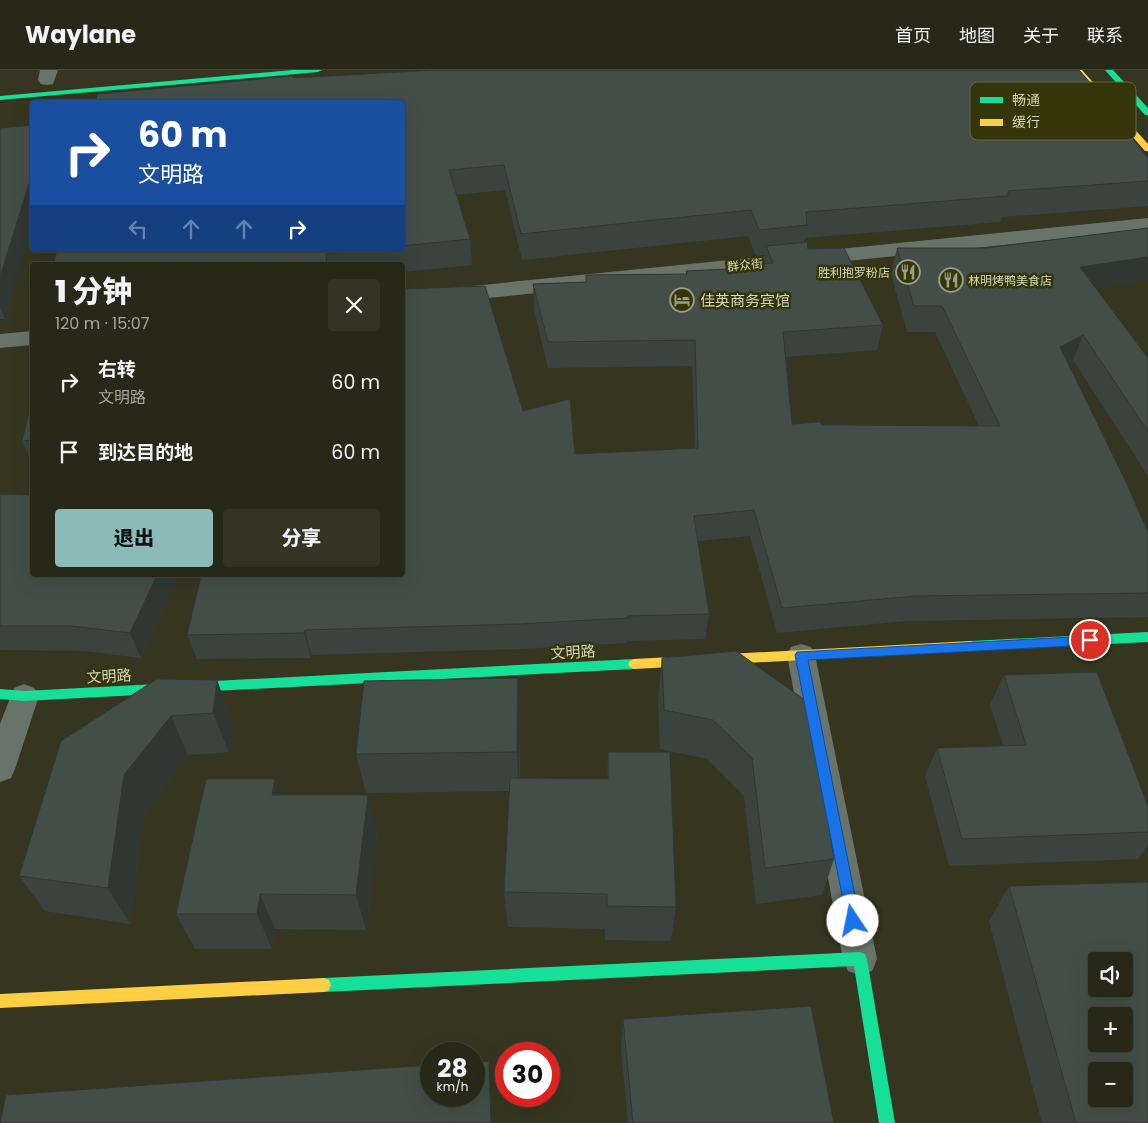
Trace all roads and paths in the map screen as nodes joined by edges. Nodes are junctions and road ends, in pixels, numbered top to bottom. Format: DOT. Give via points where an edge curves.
graph roads {
  1 [pos="318,70"];
  2 [pos="1078,70"];
  3 [pos="1109,70"];
  4 [pos="1089,82"];
  5 [pos="1120,82"];
  6 [pos="0,98"];
  7 [pos="1136,100"];
  8 [pos="1148,113"];
  9 [pos="1136,135"];
  10 [pos="1148,149"];
  11 [pos="1148,224"];
  12 [pos="405,300"];
  13 [pos="30,338"];
  14 [pos="0,341"];
  15 [pos="1148,637"];
  16 [pos="801,655"];
  17 [pos="12,695"];
  18 [pos="0,769"];
  19 [pos="860,959"];
  20 [pos="0,1001"];
  21 [pos="887,1123"];
  1 -- 6 [label="street"];
  2 -- 4 [label="street"];
  3 -- 5 [label="street"];
  7 -- 8 [label="street"];
  9 -- 10 [label="street"];
  11 -- 12 [label="street, 群众街"];
  13 -- 14 [label="street"];
  15 -- 16 [label="street, 文明路"];
  16 -- 17 [label="street, 文明路"];
  16 -- 19 [label="street"];
  17 -- 18 [label="street"];
  19 -- 20 [label="street"];
  19 -- 21 [label="street"];
}
